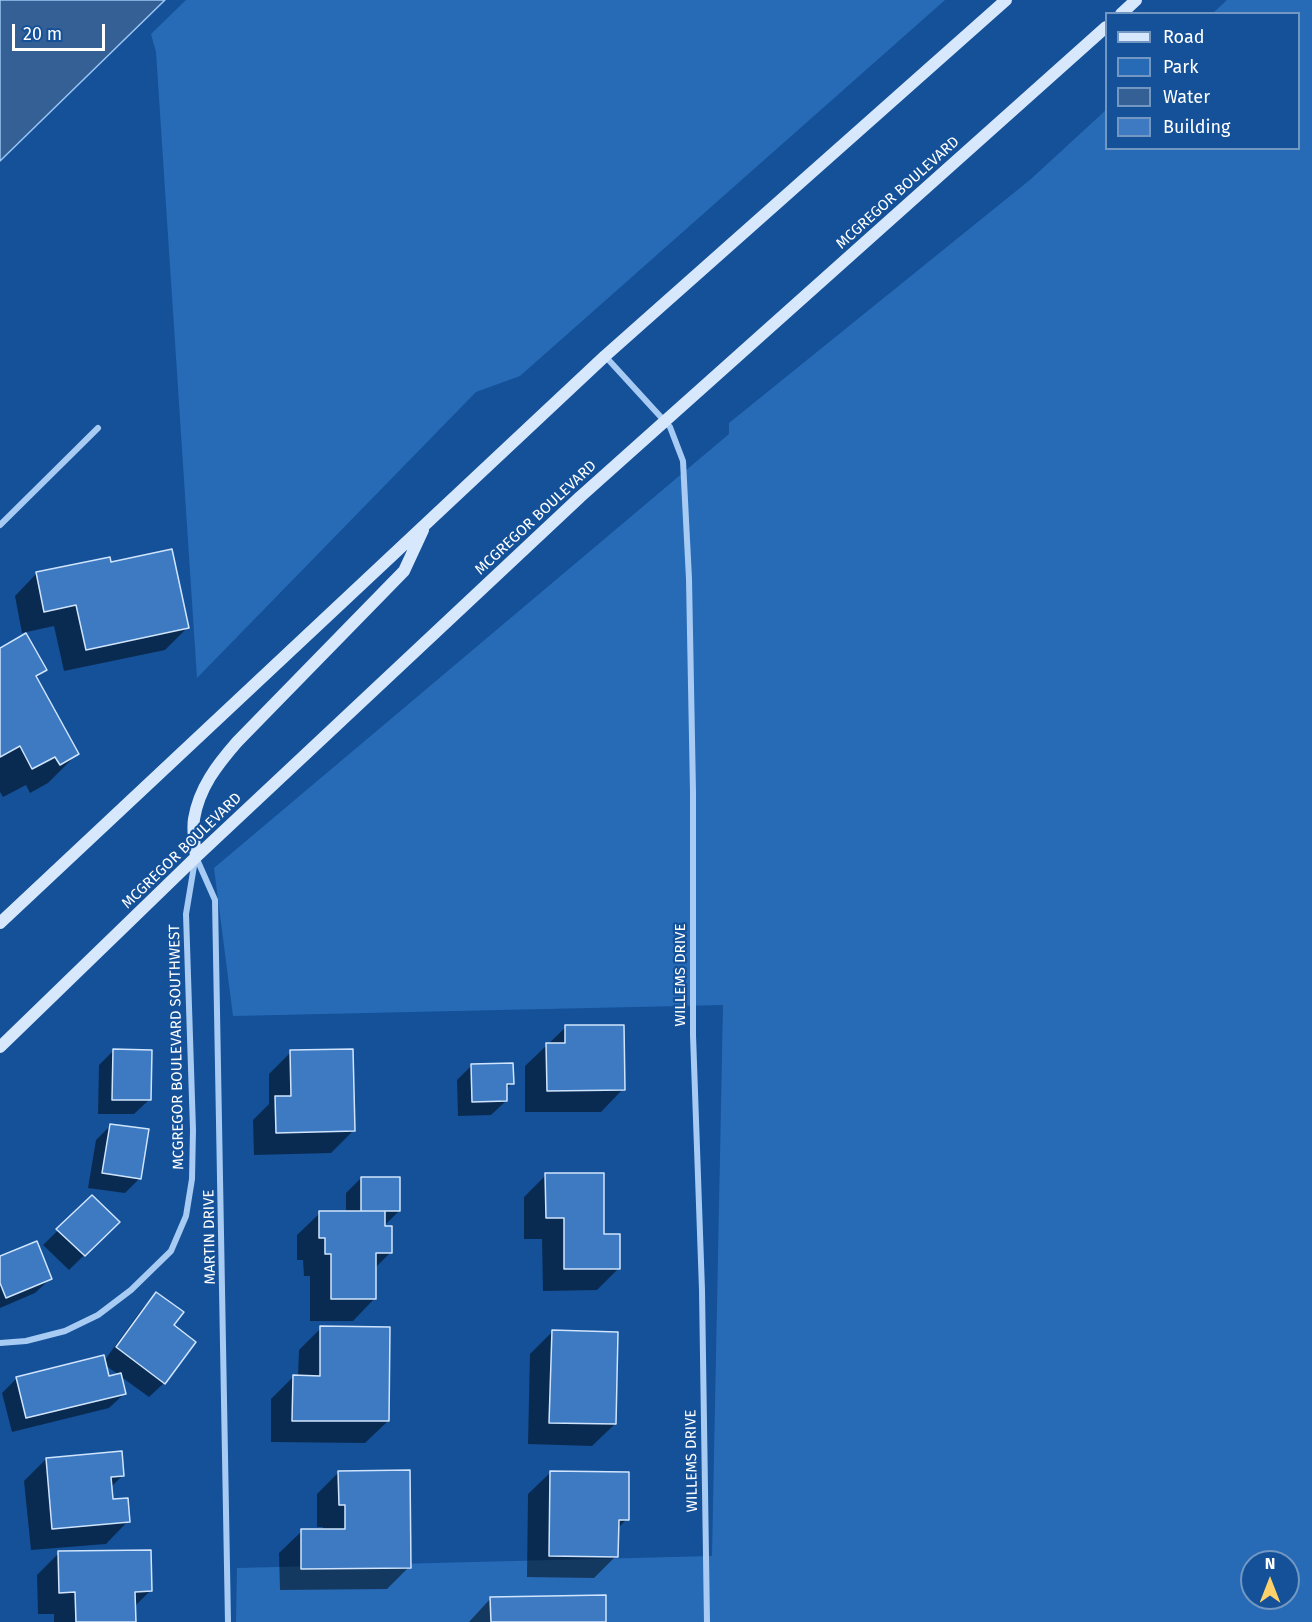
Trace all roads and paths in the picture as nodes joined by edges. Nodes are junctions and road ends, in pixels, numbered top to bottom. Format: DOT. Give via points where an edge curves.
graph roads {
  1 [pos="1006,0"];
  2 [pos="1136,0"];
  3 [pos="1123,12"];
  4 [pos="1105,29"];
  5 [pos="604,356"];
  6 [pos="666,420"];
  7 [pos="98,428"];
  8 [pos="426,523"];
  9 [pos="0,525"];
  10 [pos="196,857"];
  11 [pos="0,923"];
  12 [pos="0,1047"];
  13 [pos="0,1343"];
  14 [pos="228,1622"];
  15 [pos="707,1622"];
  1 -- 5 [label="main road"];
  2 -- 3 [label="main road"];
  4 -- 6 [label="main road, MCGREGOR BOULEVARD"];
  5 -- 6 [label="street, WILLEMS DRIVE"];
  5 -- 8 [label="main road"];
  6 -- 10 [label="main road, MCGREGOR BOULEVARD"];
  6 -- 15 [label="street, WILLEMS DRIVE" via="683,461 689,579 693,1035"];
  7 -- 9 [label="street"];
  8 -- 10 [label="main road" via="404,571 216,767 194,821"];
  8 -- 11 [label="main road"];
  10 -- 12 [label="main road, MCGREGOR BOULEVARD"];
  10 -- 13 [label="street, MCGREGOR BOULEVARD SOUTHWEST" via="186,914 193,1130 186,1216 171,1251 98,1315 65,1331"];
  10 -- 14 [label="street, MARTIN DRIVE" via="215,900"];
}
